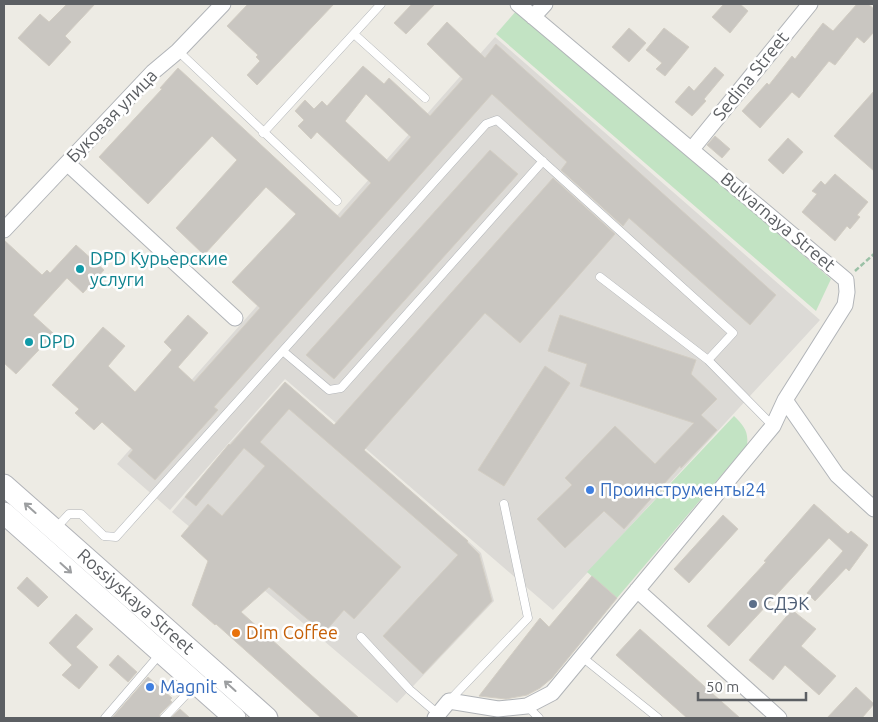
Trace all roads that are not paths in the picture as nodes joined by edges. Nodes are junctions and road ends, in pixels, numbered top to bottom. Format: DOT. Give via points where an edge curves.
graph roads {
  1 [pos="223,4"];
  2 [pos="381,4"];
  3 [pos="518,4"];
  4 [pos="545,4"];
  5 [pos="810,4"];
  6 [pos="533,17"];
  7 [pos="354,34"];
  8 [pos="178,51"];
  9 [pos="425,98"];
  10 [pos="264,133"];
  11 [pos="692,149"];
  12 [pos="543,161"];
  13 [pos="67,163"];
  14 [pos="337,201"];
  15 [pos="4,230"];
  16 [pos="600,278"];
  17 [pos="235,318"];
  18 [pos="284,352"];
  19 [pos="708,360"];
  20 [pos="785,400"];
  21 [pos="773,426"];
  22 [pos="4,485"];
  23 [pos="504,504"];
  24 [pos="874,509"];
  25 [pos="4,513"];
  26 [pos="54,530"];
  27 [pos="637,590"];
  28 [pos="361,636"];
  29 [pos="162,653"];
  30 [pos="582,657"];
  31 [pos="196,683"];
  32 [pos="449,701"];
  33 [pos="527,706"];
  34 [pos="436,716"];
  35 [pos="105,718"];
  36 [pos="164,718"];
  37 [pos="235,718"];
  38 [pos="267,718"];
  39 [pos="539,718"];
  40 [pos="658,718"];
  41 [pos="779,718"];
  1 -- 8 [label="street, Буковая улица"];
  2 -- 7 [label="lane"];
  3 -- 6 [label="street, Bulvarnaya Street"];
  4 -- 6 [label="street"];
  5 -- 11 [label="street, Sedina Street"];
  6 -- 11 [label="street, Bulvarnaya Street"];
  7 -- 9 [label="lane"];
  7 -- 10 [label="lane"];
  8 -- 10 [label="lane"];
  8 -- 13 [label="street, Буковая улица" via="153,72"];
  10 -- 14 [label="lane"];
  11 -- 20 [label="street, Bulvarnaya Street" via="846,280 845,305"];
  12 -- 18 [label="lane" via="341,388 329,390"];
  12 -- 18 [label="lane" via="497,120 486,124"];
  12 -- 19 [label="lane" via="733,333"];
  13 -- 15 [label="street, Буковая улица"];
  13 -- 17 [label="street"];
  16 -- 19 [label="lane"];
  18 -- 26 [label="lane" via="116,537 104,536 81,514 69,514"];
  19 -- 21 [label="lane"];
  20 -- 21 [label="street, Bulvarnaya Street"];
  20 -- 24 [label="street" via="837,475"];
  21 -- 27 [label="street, Bulvarnaya Street"];
  26 -- 22 [label="main road, Rossiyskaya Street, one-way"];
  23 -- 32 [label="lane" via="528,618"];
  25 -- 29 [label="main road, Rossiyskaya Street, one-way"];
  38 -- 26 [label="main road, Rossiyskaya Street, one-way"];
  27 -- 30 [label="street, Bulvarnaya Street"];
  27 -- 41 [label="street"];
  28 -- 34 [label="lane"];
  29 -- 31 [label="main road, Rossiyskaya Street"];
  29 -- 35 [label="lane"];
  30 -- 33 [label="street, Bulvarnaya Street" via="552,693"];
  30 -- 40 [label="lane"];
  31 -- 36 [label="lane"];
  31 -- 37 [label="main road, Rossiyskaya Street"];
  32 -- 33 [label="street" via="498,709"];
  32 -- 34 [label="street"];
  33 -- 39 [label="lane"];
}
